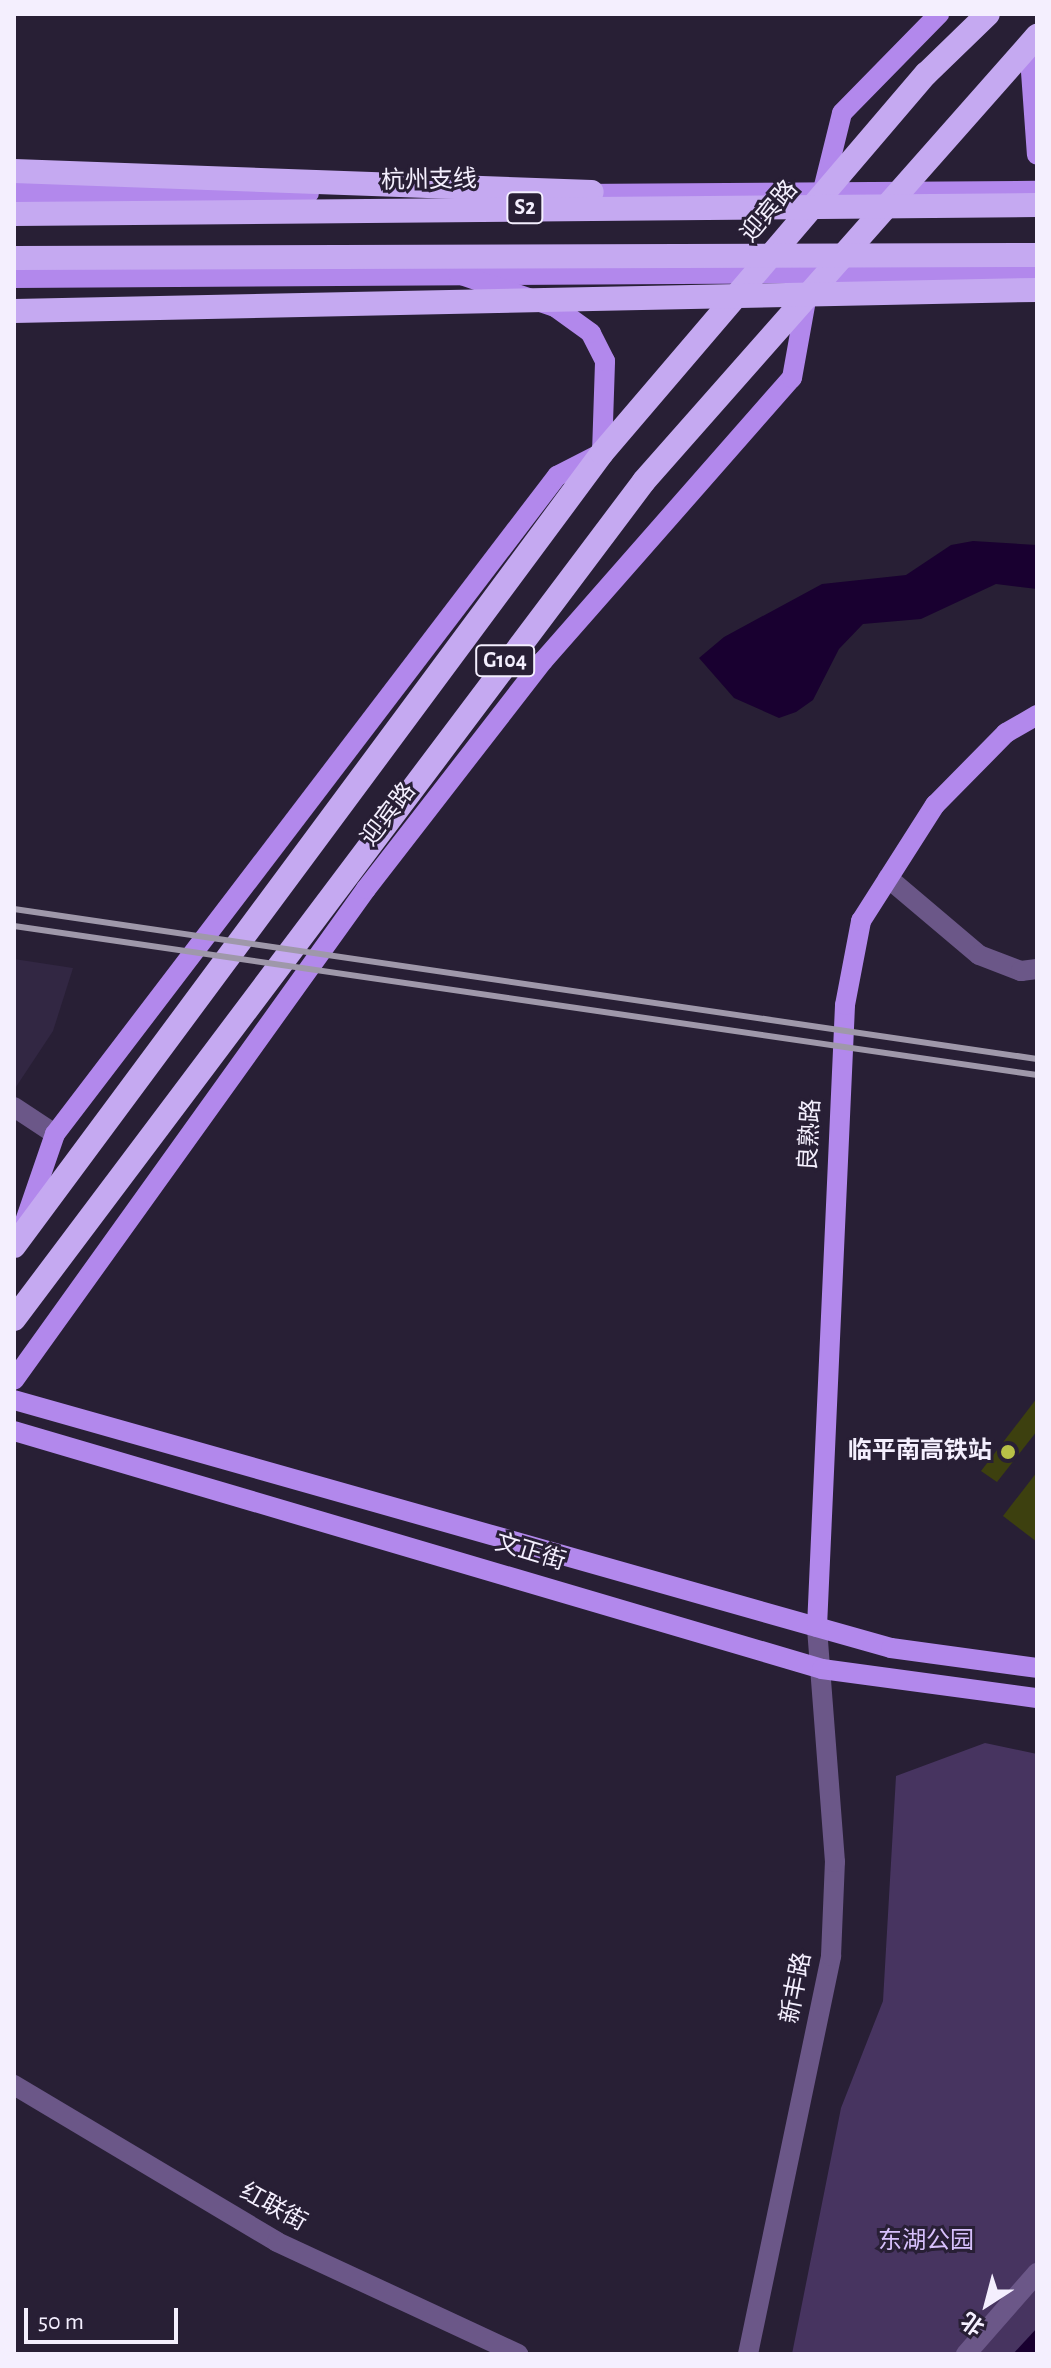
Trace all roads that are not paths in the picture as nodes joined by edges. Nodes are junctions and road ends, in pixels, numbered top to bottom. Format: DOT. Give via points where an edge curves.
graph roads {
  1 [pos="939,14"];
  2 [pos="988,14"];
  3 [pos="1034,40"];
  4 [pos="1037,155"];
  5 [pos="14,171"];
  6 [pos="1037,191"];
  7 [pos="14,192"];
  8 [pos="896,193"];
  9 [pos="822,194"];
  10 [pos="858,204"];
  11 [pos="1037,205"];
  12 [pos="14,214"];
  13 [pos="1037,255"];
  14 [pos="14,258"];
  15 [pos="755,271"];
  16 [pos="1037,272"];
  17 [pos="458,274"];
  18 [pos="824,275"];
  19 [pos="14,278"];
  20 [pos="1037,290"];
  21 [pos="807,295"];
  22 [pos="14,311"];
  23 [pos="602,453"];
  24 [pos="1037,715"];
  25 [pos="888,878"];
  26 [pos="1037,969"];
  27 [pos="14,1107"];
  28 [pos="55,1134"];
  29 [pos="16,1242"];
  30 [pos="14,1319"];
  31 [pos="14,1380"];
  32 [pos="14,1400"];
  33 [pos="14,1431"];
  34 [pos="817,1627"];
  35 [pos="1037,1668"];
  36 [pos="822,1669"];
  37 [pos="1037,1698"];
  38 [pos="14,2085"];
  39 [pos="1037,2273"];
  40 [pos="518,2354"];
  41 [pos="748,2354"];
  42 [pos="966,2354"];
  1 -- 9 [label="main road" via="842,113"];
  2 -- 9 [label="highway, 迎宾路 / G104"];
  3 -- 4 [label="main road"];
  3 -- 8 [label="highway, 迎宾路 / G104"];
  5 -- 10 [label="highway, bridge"];
  6 -- 8 [label="main road"];
  7 -- 9 [label="main road"];
  8 -- 9 [label="main road"];
  8 -- 18 [label="highway, 迎宾路 / G104"];
  9 -- 15 [label="highway, 迎宾路 / G104"];
  10 -- 11 [label="highway, 杭州支线 / S2, bridge"];
  10 -- 12 [label="highway, 杭州支线 / S2, bridge"];
  13 -- 14 [label="highway, S2, bridge"];
  15 -- 17 [label="main road"];
  15 -- 18 [label="main road"];
  15 -- 23 [label="highway, 迎宾路 / G104"];
  16 -- 18 [label="main road"];
  17 -- 19 [label="main road"];
  17 -- 23 [label="main road" via="555,307 591,333 605,361"];
  18 -- 21 [label="highway, 迎宾路 / G104"];
  20 -- 22 [label="highway, bridge"];
  21 -- 30 [label="highway, 迎宾路 / G104" via="552,598"];
  21 -- 31 [label="main road, 迎宾路" via="792,378 543,661 366,889"];
  23 -- 28 [label="main road, 迎宾路" via="547,488"];
  23 -- 29 [label="highway, 迎宾路 / G104"];
  24 -- 25 [label="main road, 良熟路" via="1006,733 935,805"];
  25 -- 26 [label="street" via="979,955 1021,971"];
  25 -- 34 [label="main road, 良熟路" via="861,921 845,1005"];
  27 -- 28 [label="street"];
  28 -- 29 [label="main road, 迎宾路"];
  32 -- 34 [label="main road, 文正街"];
  33 -- 36 [label="main road, 文正街"];
  34 -- 35 [label="main road, 文正街" via="891,1648"];
  34 -- 36 [label="street, 新丰路"];
  36 -- 37 [label="main road, 文正街"];
  36 -- 41 [label="street, 新丰路" via="835,1862 831,1956"];
  38 -- 40 [label="street, 红联街" via="277,2242"];
  39 -- 42 [label="street"];
}
